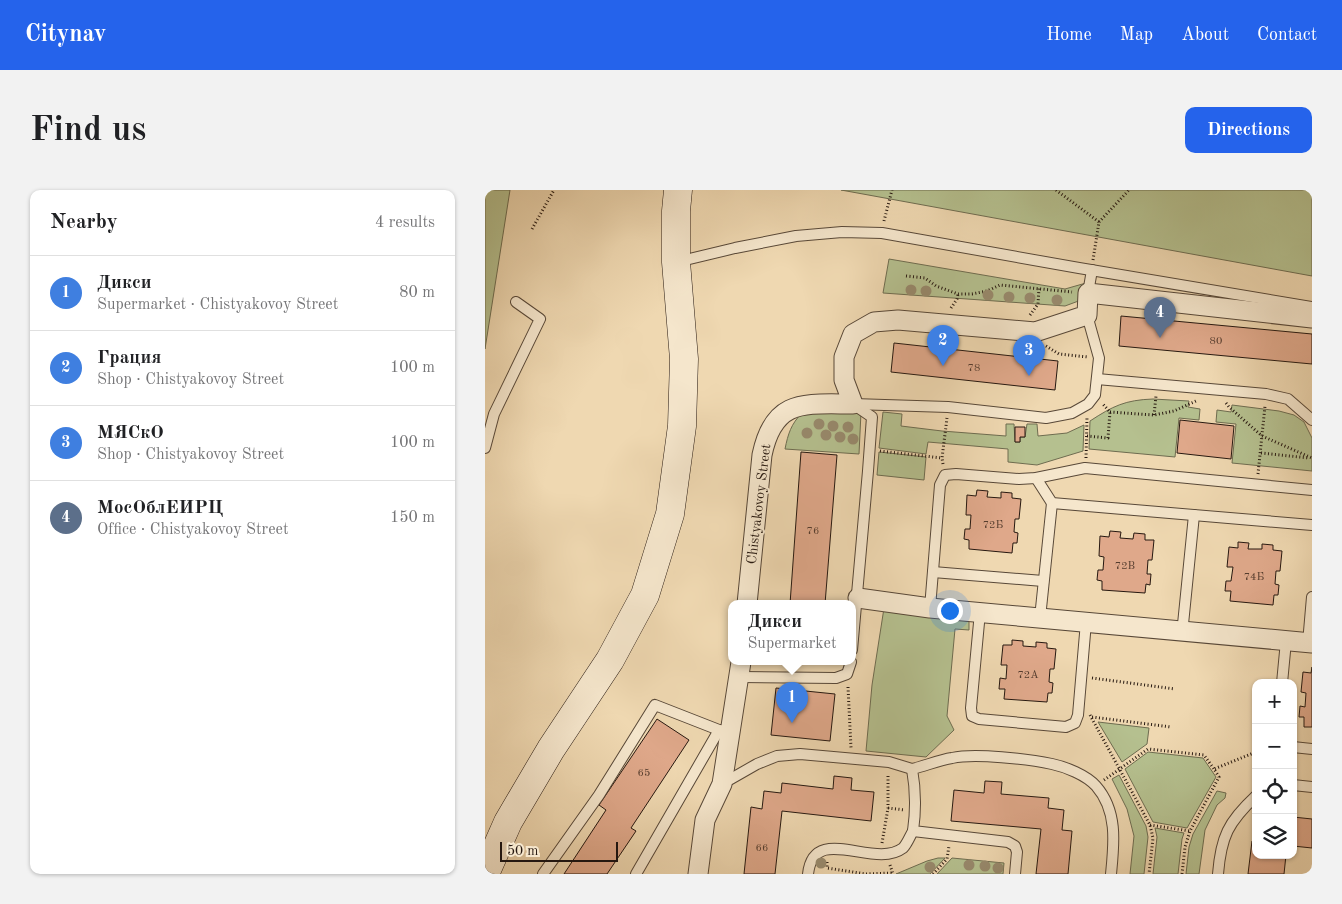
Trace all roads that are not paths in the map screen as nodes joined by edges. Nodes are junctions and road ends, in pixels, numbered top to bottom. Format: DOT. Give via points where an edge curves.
graph roads {
  1 [pos="678,190"];
  2 [pos="676,262"];
  3 [pos="1092,270"];
  4 [pos="1081,292"];
  5 [pos="516,302"];
  6 [pos="1312,307"];
  7 [pos="1087,315"];
  8 [pos="1312,318"];
  9 [pos="1097,379"];
  10 [pos="853,404"];
  11 [pos="1312,420"];
  12 [pos="485,448"];
  13 [pos="1036,478"];
  14 [pos="1312,490"];
  15 [pos="1052,503"];
  16 [pos="1194,515"];
  17 [pos="1312,525"];
  18 [pos="933,572"];
  19 [pos="1043,581"];
  20 [pos="1312,597"];
  21 [pos="858,598"];
  22 [pos="747,600"];
  23 [pos="930,608"];
  24 [pos="980,612"];
  25 [pos="1311,614"];
  26 [pos="856,615"];
  27 [pos="1040,618"];
  28 [pos="1086,622"];
  29 [pos="1182,634"];
  30 [pos="1286,641"];
  31 [pos="1310,643"];
  32 [pos="850,665"];
  33 [pos="740,669"];
  34 [pos="1282,679"];
  35 [pos="724,731"];
  36 [pos="1297,747"];
  37 [pos="1312,749"];
  38 [pos="911,770"];
  39 [pos="722,784"];
  40 [pos="1297,785"];
  41 [pos="1312,787"];
  42 [pos="1252,800"];
  43 [pos="913,831"];
  44 [pos="485,874"];
  45 [pos="543,874"];
  46 [pos="636,874"];
  47 [pos="698,874"];
  48 [pos="808,874"];
  49 [pos="1015,874"];
  50 [pos="1111,874"];
  51 [pos="1218,874"];
  1 -- 2 [label="street"];
  2 -- 3 [label="lane" via="796,236 882,232"];
  2 -- 44 [label="street" via="684,359 682,426 670,514 645,595 610,660 551,749 508,822"];
  3 -- 4 [label="lane"];
  3 -- 6 [label="lane"];
  4 -- 7 [label="street"];
  4 -- 8 [label="street"];
  5 -- 12 [label="lane" via="540,319 494,414"];
  7 -- 9 [label="lane" via="1099,358"];
  7 -- 10 [label="street" via="1035,332 898,320 874,322 853,334 844,357 844,380"];
  9 -- 10 [label="lane" via="1095,395 1088,404 1072,413 1046,418 948,407"];
  9 -- 11 [label="lane" via="1266,394 1288,399"];
  10 -- 21 [label="lane" via="872,417"];
  10 -- 22 [label="street, Chistyakovoy Street" via="795,407 780,416 770,428 762,455"];
  13 -- 14 [label="lane" via="1085,468"];
  13 -- 15 [label="lane"];
  13 -- 18 [label="lane" via="945,475 941,485"];
  15 -- 16 [label="lane"];
  15 -- 19 [label="lane"];
  16 -- 17 [label="lane"];
  16 -- 29 [label="lane"];
  18 -- 19 [label="lane"];
  18 -- 23 [label="lane"];
  19 -- 27 [label="lane"];
  20 -- 25 [label="lane"];
  21 -- 23 [label="street"];
  21 -- 26 [label="lane"];
  23 -- 24 [label="street"];
  24 -- 27 [label="street"];
  24 -- 28 [label="lane" via="971,708 972,716 979,719 1066,727 1075,723"];
  25 -- 31 [label="lane"];
  27 -- 28 [label="street"];
  28 -- 29 [label="street"];
  29 -- 30 [label="street"];
  30 -- 31 [label="street"];
  30 -- 34 [label="lane"];
  32 -- 33 [label="lane" via="847,674 836,678"];
  33 -- 35 [label="street"];
  35 -- 39 [label="street"];
  35 -- 45 [label="lane" via="655,706 599,795"];
  35 -- 46 [label="lane"];
  36 -- 37 [label="lane"];
  38 -- 39 [label="lane" via="889,762 800,754 777,756"];
  38 -- 43 [label="lane" via="916,789"];
  38 -- 50 [label="lane" via="953,757 1002,758 1053,764 1079,774 1096,786 1108,809 1115,833"];
  39 -- 47 [label="street" via="705,820"];
  40 -- 41 [label="lane"];
  42 -- 51 [label="lane" via="1239,812 1227,831 1220,852"];
  43 -- 48 [label="lane" via="904,847 886,854 828,848 819,851 811,858"];
  43 -- 49 [label="lane" via="1008,842 1015,846 1017,852"];
}
